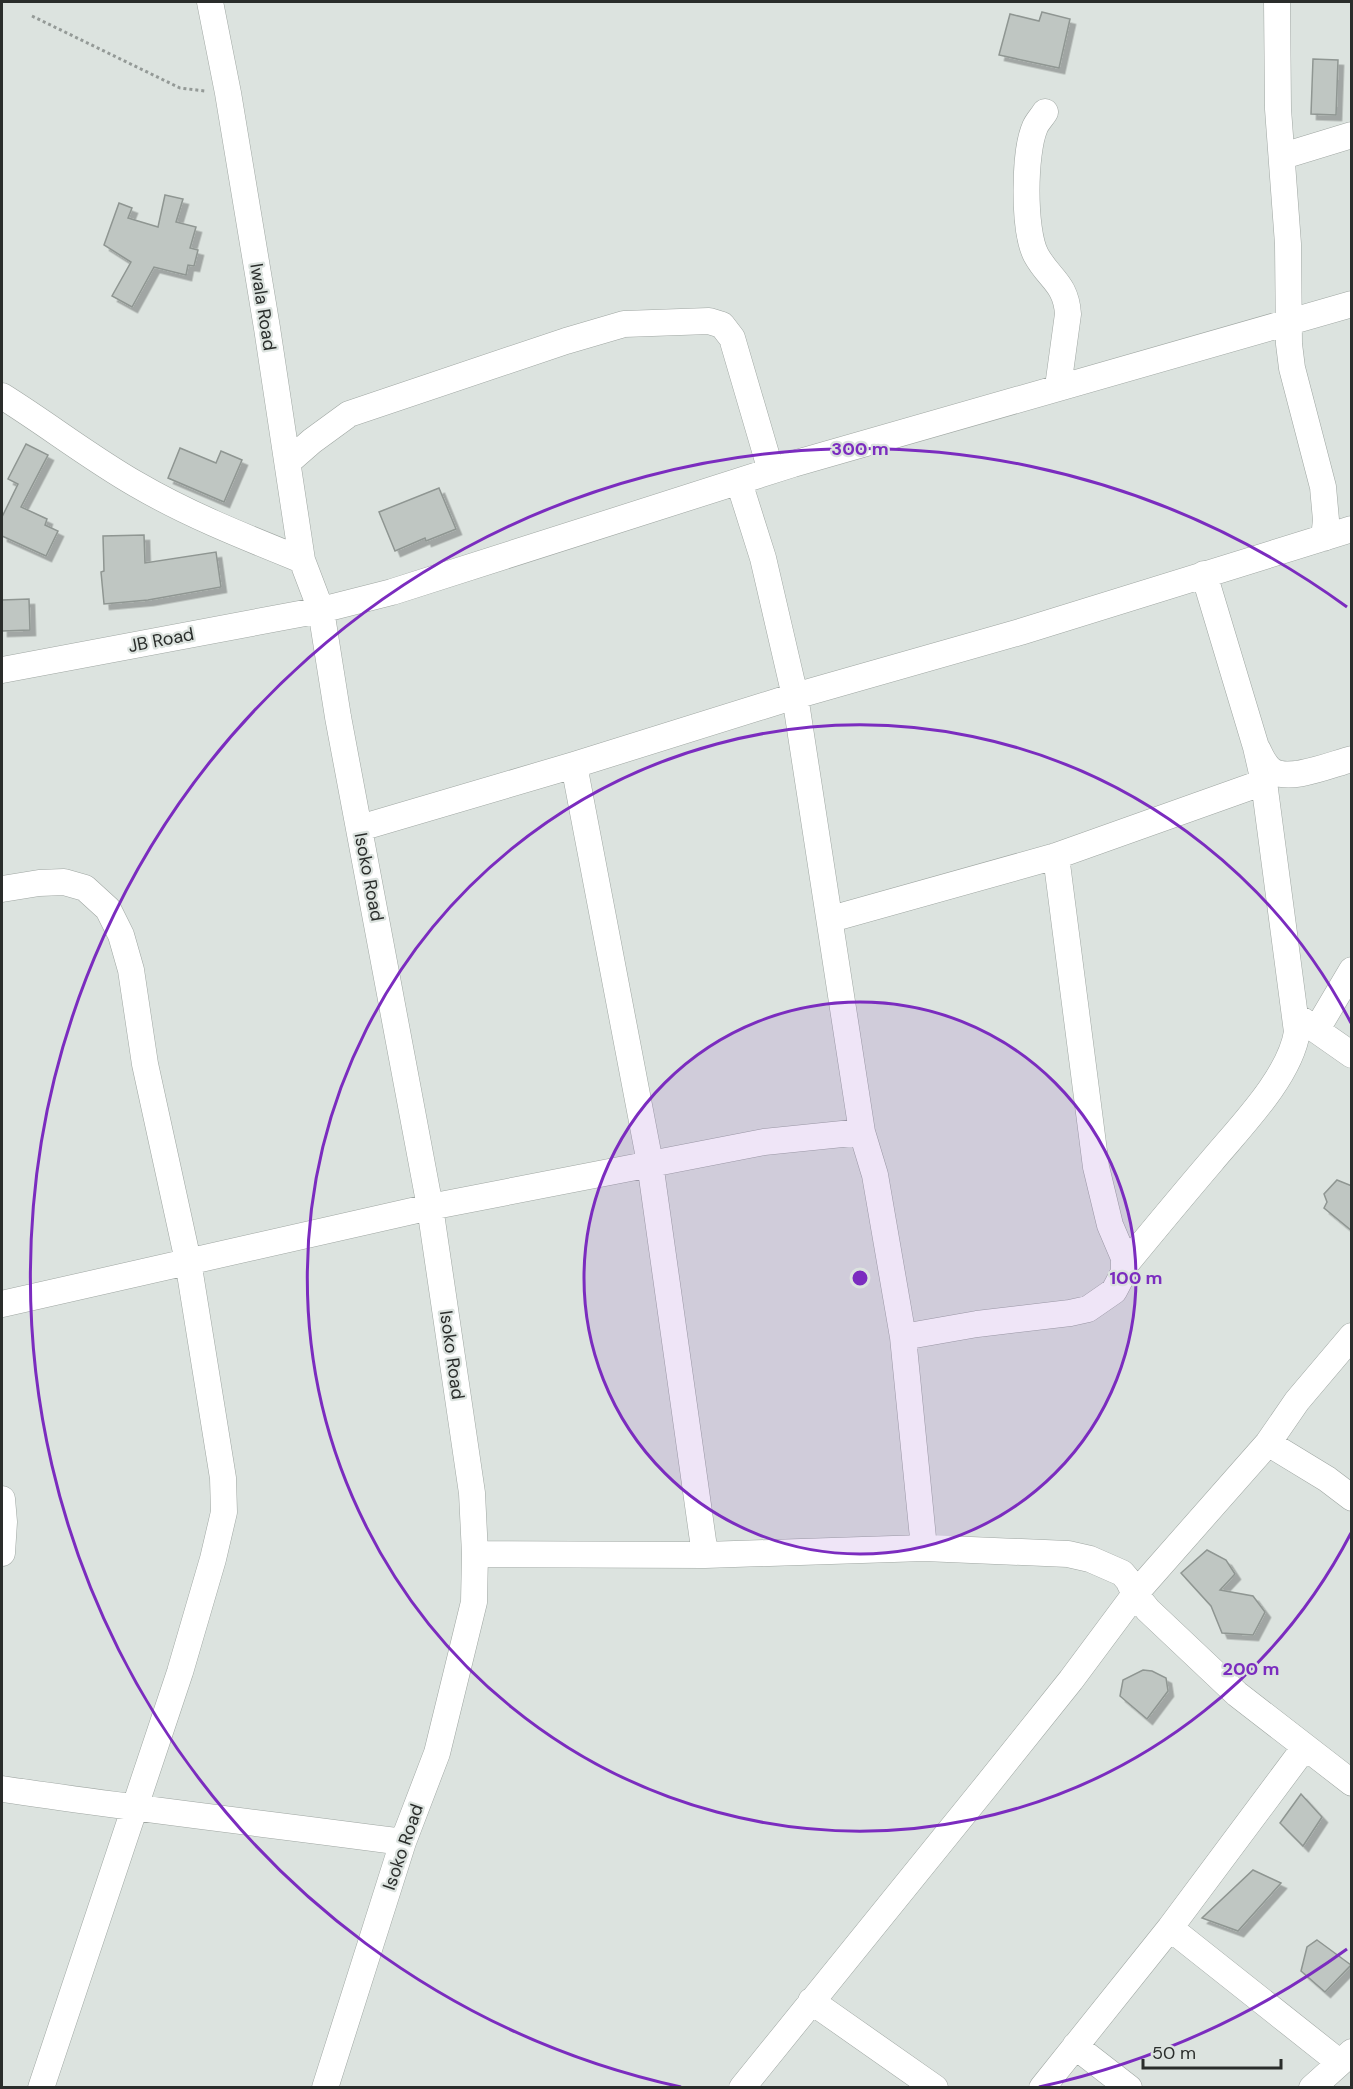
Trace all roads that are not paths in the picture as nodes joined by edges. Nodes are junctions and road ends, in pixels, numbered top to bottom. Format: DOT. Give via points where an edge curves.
graph roads {
  1 [pos="210,2"];
  2 [pos="1277,2"];
  3 [pos="1045,112"];
  4 [pos="1352,135"];
  5 [pos="1282,156"];
  6 [pos="1352,304"];
  7 [pos="1288,321"];
  8 [pos="1058,387"];
  9 [pos="2,396"];
  10 [pos="288,462"];
  11 [pos="771,471"];
  12 [pos="739,482"];
  13 [pos="1352,529"];
  14 [pos="1324,538"];
  15 [pos="302,560"];
  16 [pos="1204,574"];
  17 [pos="321,610"];
  18 [pos="2,670"];
  19 [pos="795,696"];
  20 [pos="1256,747"];
  21 [pos="1352,759"];
  22 [pos="574,765"];
  23 [pos="1264,782"];
  24 [pos="360,828"];
  25 [pos="1056,856"];
  26 [pos="2,889"];
  27 [pos="831,919"];
  28 [pos="1352,970"];
  29 [pos="1306,1023"];
  30 [pos="1352,1055"];
  31 [pos="862,1132"];
  32 [pos="650,1163"];
  33 [pos="430,1207"];
  34 [pos="188,1261"];
  35 [pos="1125,1265"];
  36 [pos="2,1304"];
  37 [pos="1352,1336"];
  38 [pos="903,1337"];
  39 [pos="1268,1443"];
  40 [pos="1352,1498"];
  41 [pos="2,1499"];
  42 [pos="924,1548"];
  43 [pos="2,1552"];
  44 [pos="476,1554"];
  45 [pos="705,1555"];
  46 [pos="1135,1594"];
  47 [pos="1305,1747"];
  48 [pos="1346,1774"];
  49 [pos="2,1789"];
  50 [pos="134,1808"];
  51 [pos="403,1842"];
  52 [pos="1170,1928"];
  53 [pos="811,2001"];
  54 [pos="1075,2046"];
  55 [pos="1345,2057"];
  56 [pos="41,2088"];
  57 [pos="325,2088"];
  58 [pos="742,2088"];
  59 [pos="935,2088"];
  60 [pos="1042,2088"];
  61 [pos="1129,2088"];
  62 [pos="1312,2088"];
  1 -- 10 [label="street, Iwala Road"];
  2 -- 5 [label="street"];
  3 -- 8 [label="street" via="1030,142 1027,203 1036,254 1061,287 1067,302"];
  4 -- 5 [label="street"];
  5 -- 7 [label="street"];
  6 -- 7 [label="street, JB Road"];
  7 -- 8 [label="street, JB Road"];
  7 -- 14 [label="street" via="1292,368 1323,487"];
  8 -- 11 [label="street, JB Road"];
  9 -- 15 [label="street" via="137,485 210,523"];
  10 -- 11 [label="street" via="349,414 566,340 624,324 709,321 722,325 732,338"];
  10 -- 15 [label="street, Iwala Road"];
  11 -- 12 [label="street, JB Road"];
  12 -- 17 [label="street, JB Road" via="392,592"];
  12 -- 19 [label="street" via="763,558"];
  13 -- 14 [label="street"];
  14 -- 16 [label="street"];
  15 -- 17 [label="street, Iwala Road"];
  16 -- 19 [label="street"];
  16 -- 20 [label="street"];
  17 -- 18 [label="street, JB Road"];
  17 -- 24 [label="street, Isoko Road"];
  19 -- 22 [label="street"];
  19 -- 27 [label="street"];
  20 -- 21 [label="street" via="1268,767 1285,774"];
  20 -- 23 [label="street"];
  22 -- 24 [label="street"];
  22 -- 32 [label="street"];
  23 -- 25 [label="street"];
  23 -- 29 [label="street"];
  24 -- 33 [label="street, Isoko Road"];
  25 -- 27 [label="street"];
  25 -- 35 [label="street" via="1096,1167 1103,1202"];
  26 -- 34 [label="street" via="64,882 85,888 108,909 121,935 130,970 145,1064"];
  27 -- 31 [label="street"];
  28 -- 29 [label="street"];
  29 -- 30 [label="street"];
  29 -- 35 [label="street" via="1297,1032 1289,1060 1256,1108"];
  31 -- 32 [label="street" via="764,1142"];
  31 -- 38 [label="street" via="875,1175"];
  32 -- 33 [label="street"];
  32 -- 45 [label="street"];
  33 -- 34 [label="street"];
  33 -- 44 [label="street, Isoko Road" via="472,1493"];
  34 -- 36 [label="street"];
  34 -- 50 [label="street" via="223,1478 224,1512 180,1672"];
  35 -- 38 [label="street" via="1114,1291 1088,1309"];
  37 -- 39 [label="street" via="1297,1401"];
  38 -- 42 [label="street"];
  39 -- 40 [label="street"];
  39 -- 46 [label="street"];
  41 -- 43 [label="street"];
  42 -- 45 [label="street"];
  42 -- 46 [label="street" via="1068,1554 1122,1573"];
  44 -- 45 [label="street"];
  44 -- 51 [label="street, Isoko Road" via="474,1602 437,1754"];
  46 -- 47 [label="street" via="1238,1694"];
  46 -- 53 [label="street"];
  47 -- 48 [label="street"];
  47 -- 52 [label="street"];
  49 -- 50 [label="street"];
  50 -- 51 [label="street"];
  50 -- 56 [label="street"];
  51 -- 57 [label="street, Isoko Road"];
  52 -- 54 [label="street"];
  52 -- 55 [label="street"];
  53 -- 58 [label="street"];
  53 -- 59 [label="street"];
  54 -- 60 [label="street"];
  54 -- 61 [label="street"];
  55 -- 62 [label="street"];
}
